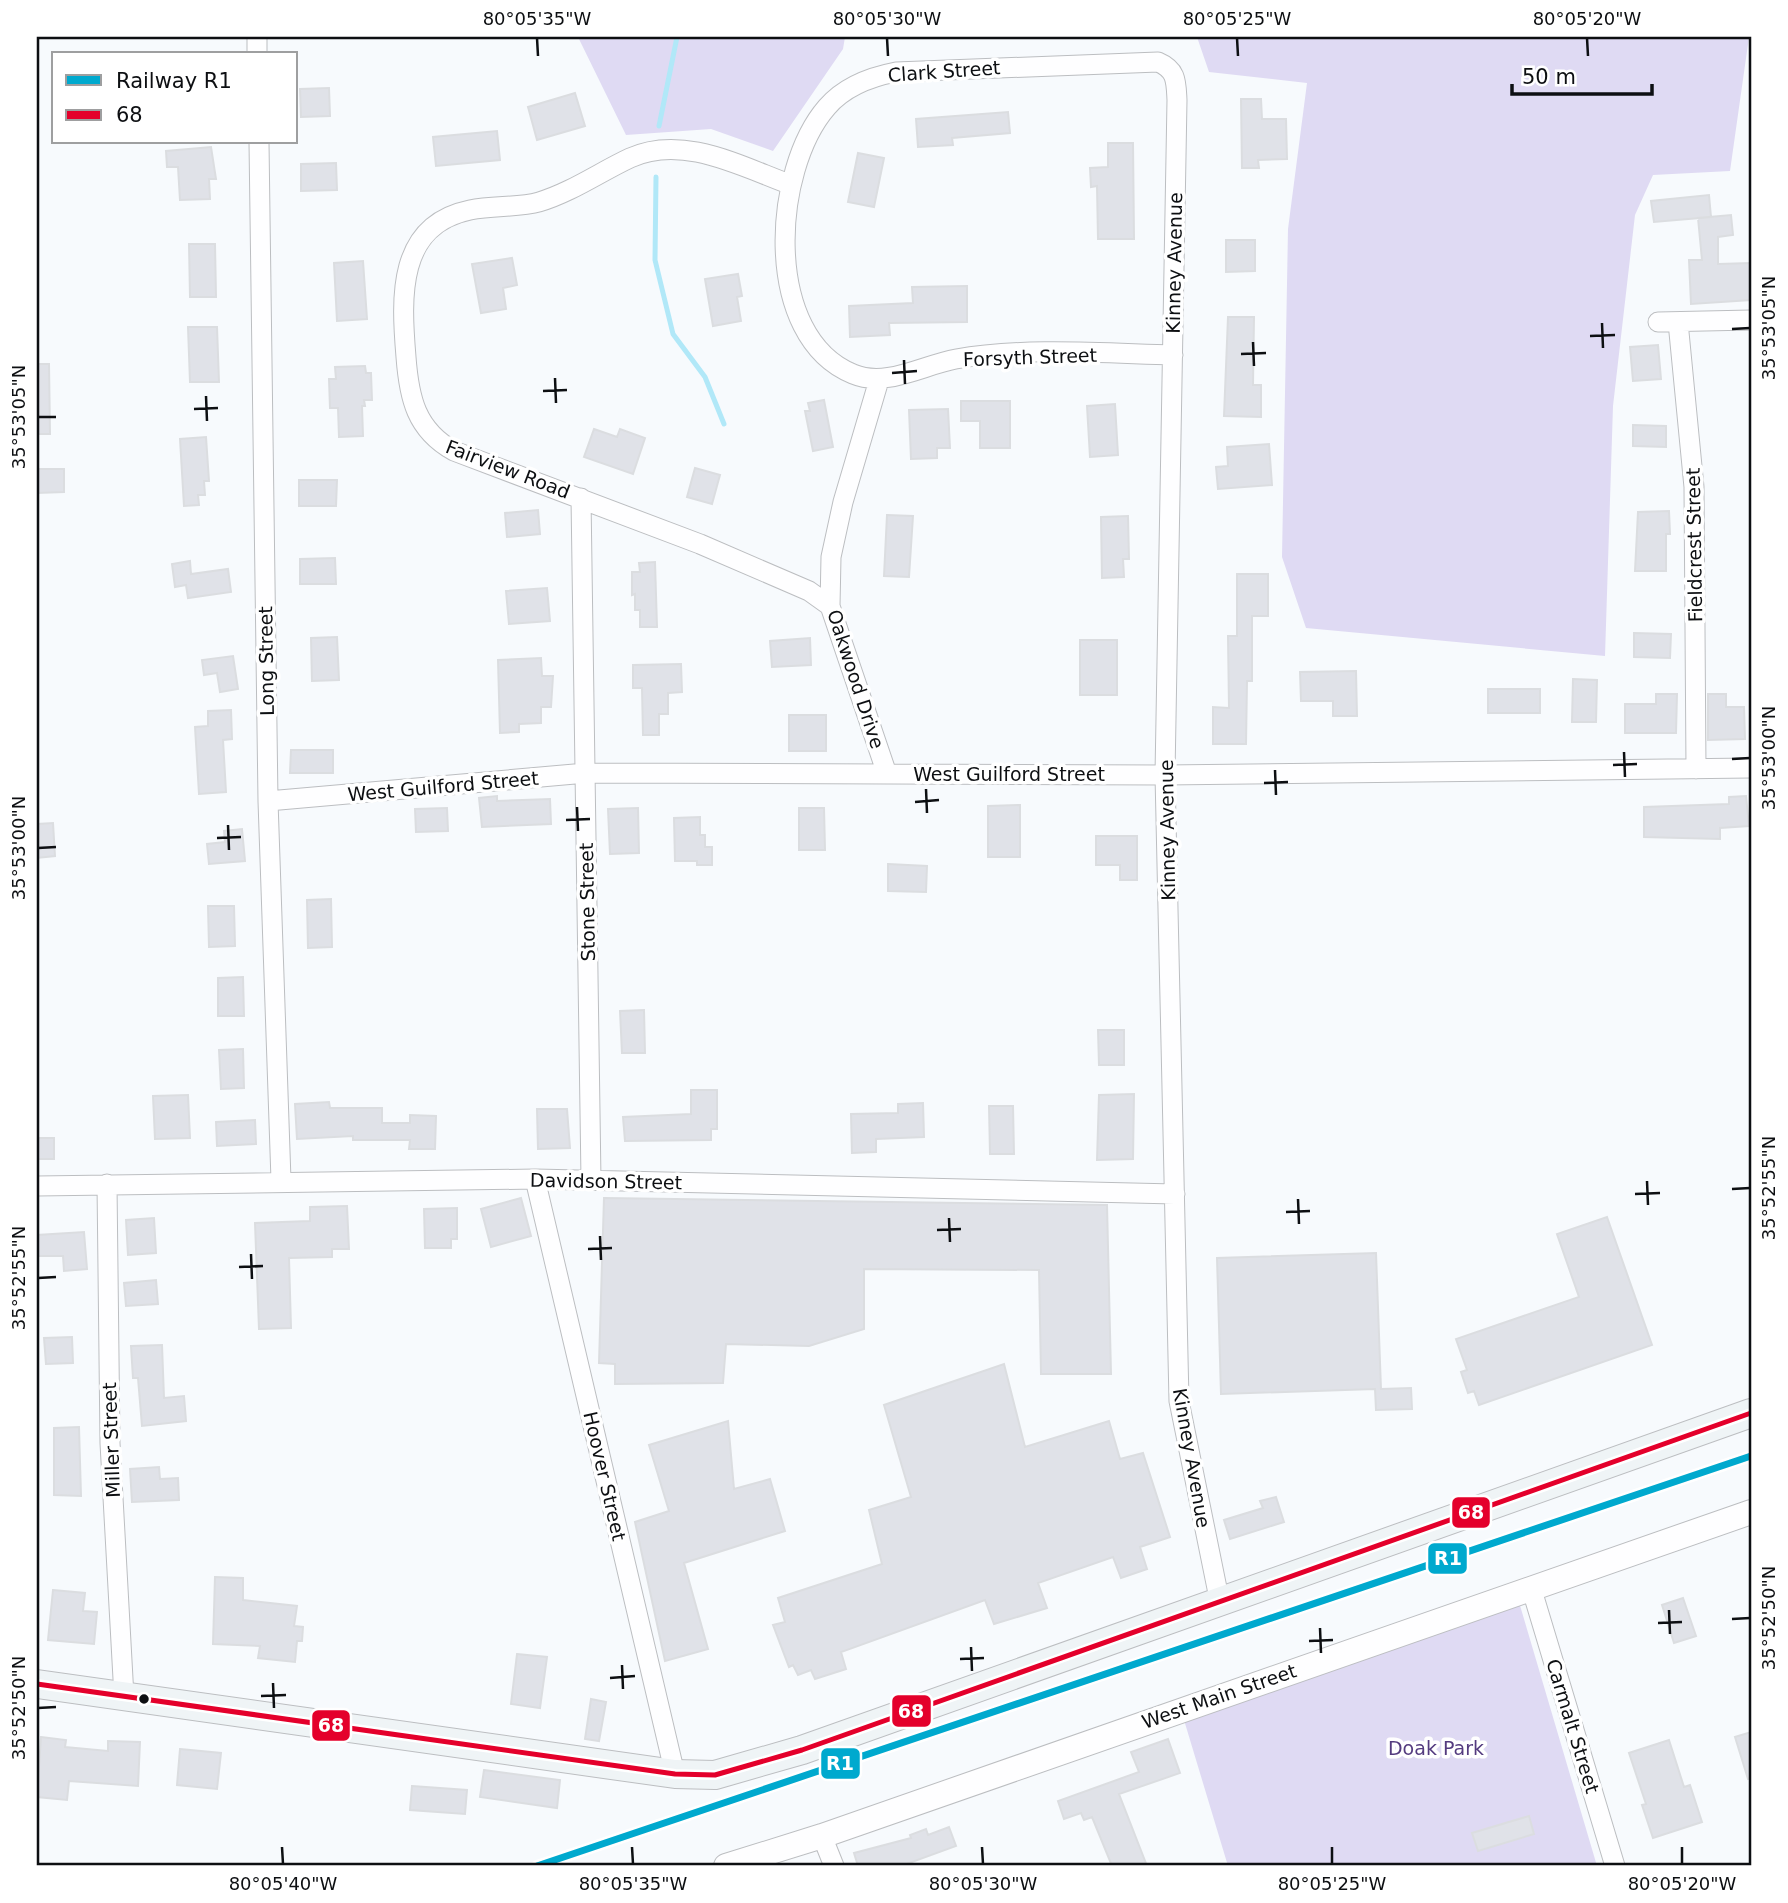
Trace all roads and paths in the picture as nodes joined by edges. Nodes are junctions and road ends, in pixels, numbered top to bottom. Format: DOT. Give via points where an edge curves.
graph roads {
  1 [pos="1158,62"];
  2 [pos="258,144"];
  3 [pos="789,184"];
  4 [pos="1751,320"];
  5 [pos="1658,322"];
  6 [pos="1678,322"];
  7 [pos="1173,355"];
  8 [pos="879,380"];
  9 [pos="582,498"];
  10 [pos="830,606"];
  11 [pos="1751,768"];
  12 [pos="1696,769"];
  13 [pos="586,772"];
  14 [pos="887,774"];
  15 [pos="1166,775"];
  16 [pos="268,801"];
  17 [pos="536,1179"];
  18 [pos="281,1180"];
  19 [pos="591,1180"];
  20 [pos="107,1184"];
  21 [pos="37,1186"];
  22 [pos="1175,1194"];
  23 [pos="1751,1413"];
  24 [pos="1751,1512"];
  25 [pos="1531,1587"];
  26 [pos="1220,1602"];
  27 [pos="37,1684"];
  28 [pos="124,1697"];
  29 [pos="675,1774"];
  30 [pos="822,1836"];
  31 [pos="726,1866"];
  32 [pos="834,1866"];
  33 [pos="1615,1866"];
  1 -- 3 [label="street, Clark Street" via="874,76 828,106 806,137"];
  1 -- 7 [label="street, Kinney Avenue" via="1176,77"];
  2 -- 16 [label="street, Long Street"];
  3 -- 8 [label="street" via="787,271 807,330 828,359 854,374"];
  3 -- 9 [label="street, Fairview Road" via="682,148 655,152 633,157 537,203 454,213 436,222 416,244 404,309 408,387 419,419 438,442 454,451"];
  4 -- 6 [label="street"];
  5 -- 6 [label="street"];
  6 -- 12 [label="street, Fieldcrest Street" via="1694,487"];
  7 -- 8 [label="street, Forsyth Street" via="993,355 934,364"];
  7 -- 15 [label="street, Kinney Avenue"];
  8 -- 10 [label="street, Oakwood Drive" via="831,557"];
  9 -- 10 [label="street, Fairview Road" via="809,591"];
  9 -- 13 [label="street, Stone Street"];
  10 -- 14 [label="street, Oakwood Drive"];
  11 -- 12 [label="street, West Guilford Street"];
  12 -- 15 [label="street, West Guilford Street"];
  13 -- 14 [label="street, West Guilford Street"];
  13 -- 16 [label="street, West Guilford Street"];
  13 -- 19 [label="street, Stone Street"];
  14 -- 15 [label="street, West Guilford Street"];
  15 -- 22 [label="street, Kinney Avenue"];
  16 -- 18 [label="street, Long Street"];
  17 -- 18 [label="street, Davidson Street"];
  17 -- 19 [label="street, Davidson Street"];
  17 -- 29 [label="street, Hoover Street"];
  18 -- 20 [label="street, Davidson Street"];
  19 -- 22 [label="street, Davidson Street"];
  20 -- 21 [label="street, Davidson Street"];
  20 -- 28 [label="street, Miller Street" via="110,1443"];
  22 -- 26 [label="street, Kinney Avenue" via="1179,1401"];
  23 -- 26 [label="main road"];
  24 -- 25 [label="street, West Main Street"];
  25 -- 30 [label="street, West Main Street"];
  25 -- 33 [label="street, Carmalt Street"];
  26 -- 29 [label="main road" via="802,1751 715,1775"];
  27 -- 28 [label="main road"];
  28 -- 29 [label="main road"];
  30 -- 31 [label="street, West Main Street"];
  30 -- 32 [label="street"];
}
